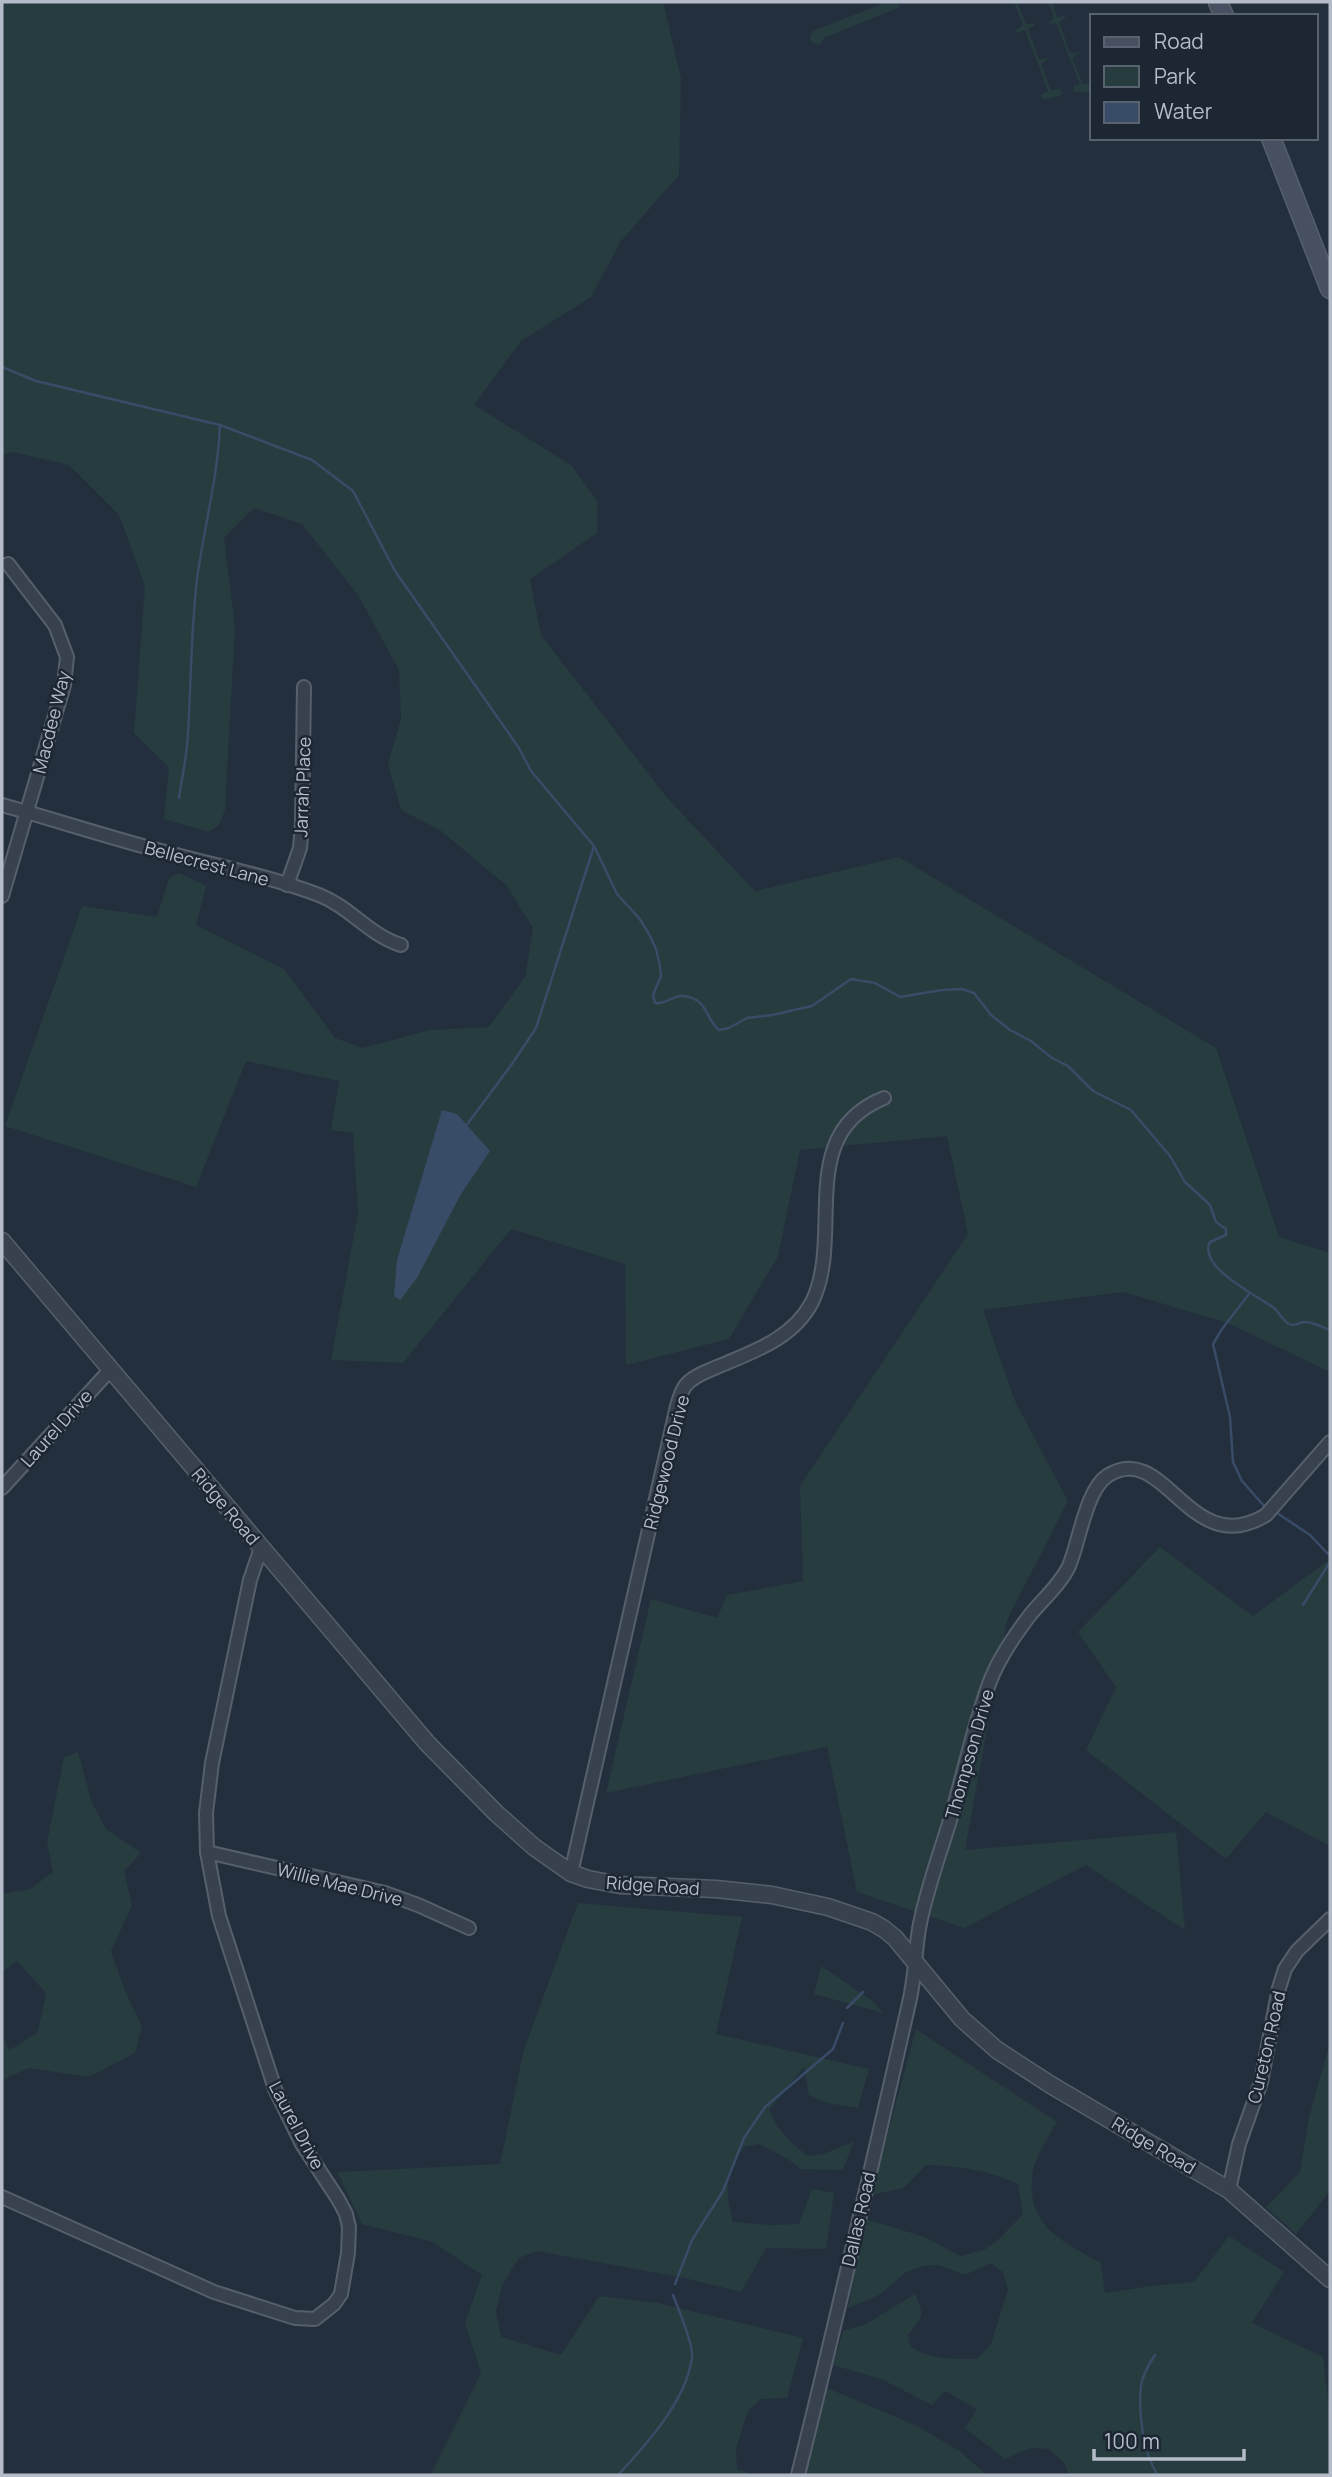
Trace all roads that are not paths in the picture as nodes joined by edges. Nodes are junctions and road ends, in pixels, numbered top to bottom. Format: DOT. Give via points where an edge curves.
graph roads {
  1 [pos="1272,140"];
  2 [pos="1330,289"];
  3 [pos="8,564"];
  4 [pos="304,687"];
  5 [pos="2,804"];
  6 [pos="27,812"];
  7 [pos="287,885"];
  8 [pos="2,896"];
  9 [pos="401,944"];
  10 [pos="884,1098"];
  11 [pos="2,1241"];
  12 [pos="111,1369"];
  13 [pos="1330,1442"];
  14 [pos="2,1488"];
  15 [pos="261,1548"];
  16 [pos="207,1852"];
  17 [pos="571,1873"];
  18 [pos="1330,1919"];
  19 [pos="469,1928"];
  20 [pos="915,1962"];
  21 [pos="1229,2190"];
  22 [pos="2,2197"];
  23 [pos="1330,2279"];
  24 [pos="798,2475"];
  1 -- 2 [label="main road"];
  3 -- 6 [label="street, Macdee Way" via="55,625 67,657 64,685"];
  4 -- 7 [label="street, Jarrah Place" via="300,848"];
  5 -- 6 [label="street, Bellecrest Lane"];
  6 -- 7 [label="street, Bellecrest Lane"];
  6 -- 8 [label="street, Macdee Way"];
  7 -- 9 [label="street, Bellecrest Lane" via="321,896 375,934"];
  10 -- 17 [label="street, Ridgewood Drive" via="860,1112 833,1149 822,1262 807,1311 780,1338 697,1376 683,1390"];
  11 -- 12 [label="street, Ridge Road"];
  12 -- 14 [label="street, Laurel Drive"];
  12 -- 15 [label="street, Ridge Road"];
  13 -- 20 [label="street, Thompson Drive" via="1266,1515 1239,1525 1202,1518 1162,1482 1143,1472 1119,1471 1102,1481 1066,1571 1008,1646 989,1683 922,1914"];
  15 -- 16 [label="street, Laurel Drive" via="250,1580 212,1763"];
  15 -- 17 [label="street, Ridge Road" via="459,1777 534,1847"];
  16 -- 19 [label="street, Willie Mae Drive" via="385,1893"];
  16 -- 22 [label="street, Laurel Drive" via="222,1928 275,2089 346,2214 348,2245 341,2294 314,2319 273,2312 214,2292"];
  17 -- 20 [label="street, Ridge Road" via="620,1885 745,1892 828,1907 884,1929"];
  18 -- 21 [label="street, Cureton Road" via="1285,1969 1261,2082"];
  20 -- 21 [label="street, Ridge Road" via="962,2019 997,2050"];
  20 -- 24 [label="street, Dallas Road" via="911,1998"];
  21 -- 23 [label="street, Ridge Road"];
}
